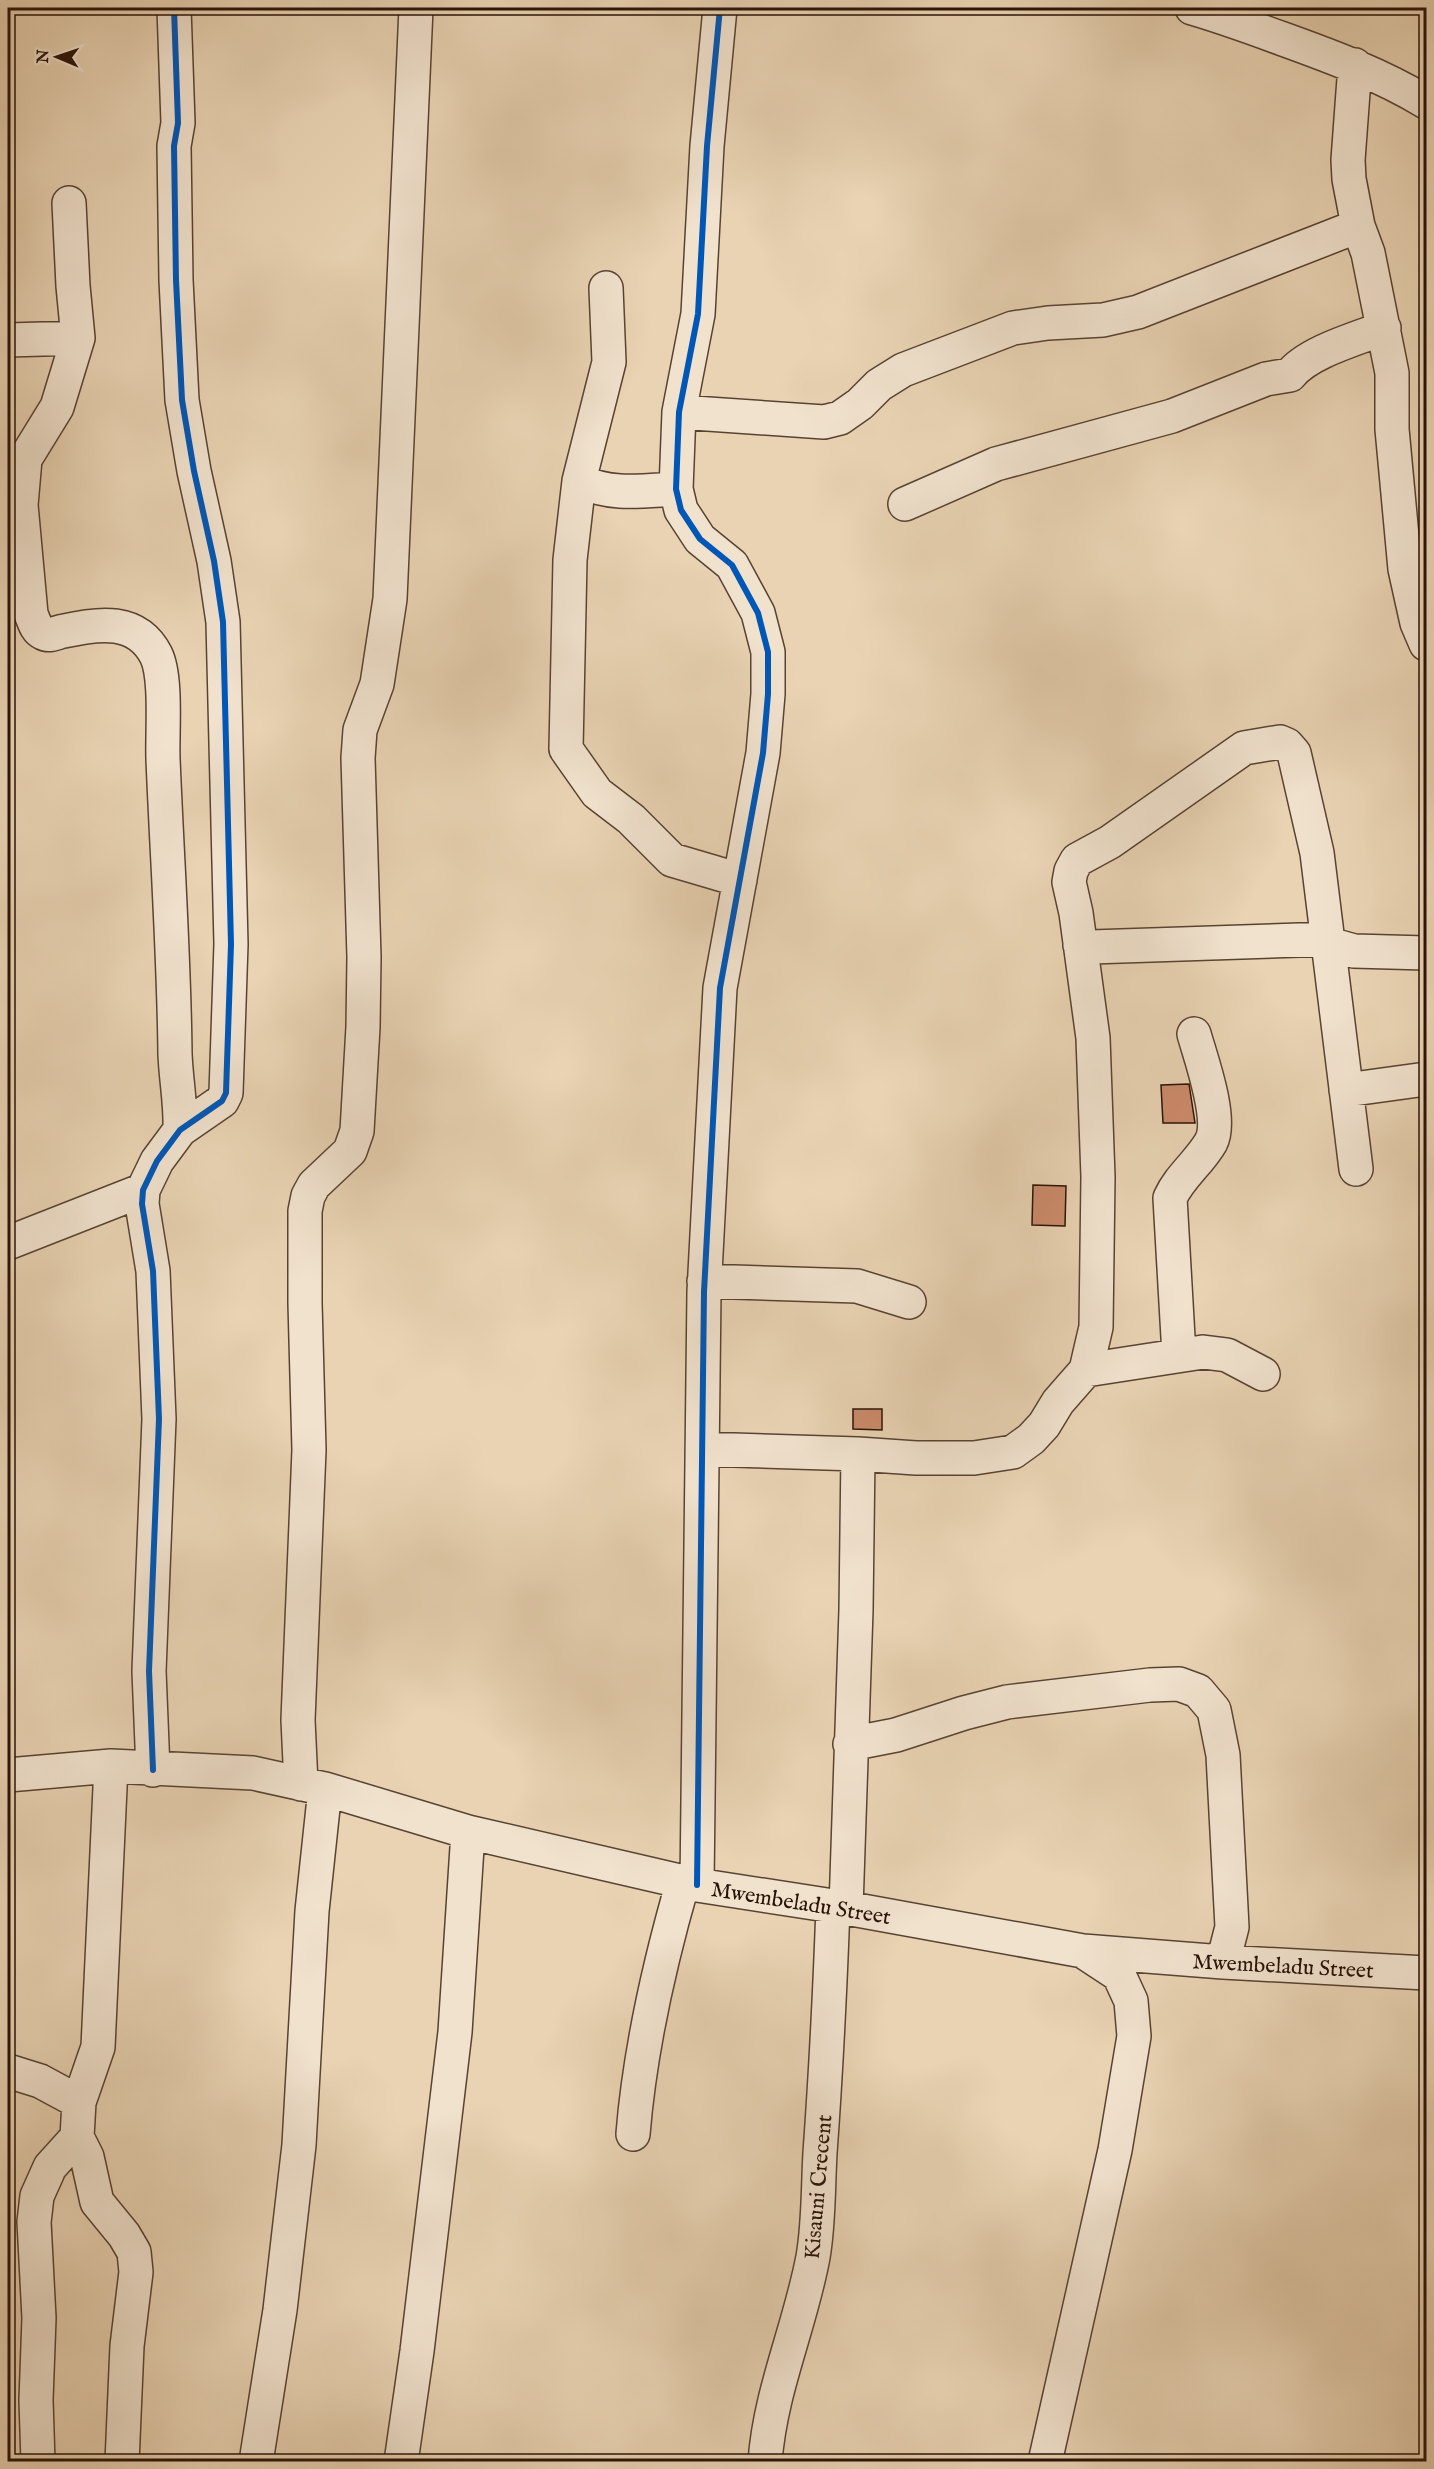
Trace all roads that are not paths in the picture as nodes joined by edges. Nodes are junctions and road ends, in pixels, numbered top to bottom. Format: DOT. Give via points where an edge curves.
graph roads {
  1 [pos="174,8"];
  2 [pos="416,8"];
  3 [pos="720,8"];
  4 [pos="1192,8"];
  5 [pos="1261,20"];
  6 [pos="1354,65"];
  7 [pos="1412,80"];
  8 [pos="1426,102"];
  9 [pos="69,203"];
  10 [pos="1358,226"];
  11 [pos="606,288"];
  12 [pos="1384,328"];
  13 [pos="78,338"];
  14 [pos="8,340"];
  15 [pos="679,412"];
  16 [pos="579,481"];
  17 [pos="676,489"];
  18 [pos="905,504"];
  19 [pos="1426,644"];
  20 [pos="740,880"];
  21 [pos="1329,942"];
  22 [pos="1080,945"];
  23 [pos="1426,953"];
  24 [pos="1194,1034"];
  25 [pos="1426,1079"];
  26 [pos="1346,1090"];
  27 [pos="180,1130"];
  28 [pos="1356,1168"];
  29 [pos="143,1190"];
  30 [pos="8,1243"];
  31 [pos="704,1281"];
  32 [pos="909,1302"];
  33 [pos="1179,1355"];
  34 [pos="1086,1370"];
  35 [pos="1263,1374"];
  36 [pos="703,1449"];
  37 [pos="858,1454"];
  38 [pos="850,1744"];
  39 [pos="111,1766"];
  40 [pos="153,1770"];
  41 [pos="8,1774"];
  42 [pos="313,1787"];
  43 [pos="468,1832"];
  44 [pos="690,1883"];
  45 [pos="839,1907"];
  46 [pos="1083,1951"];
  47 [pos="1223,1962"];
  48 [pos="1426,1973"];
  49 [pos="8,2072"];
  50 [pos="79,2102"];
  51 [pos="633,2134"];
  52 [pos="77,2137"];
  53 [pos="38,2462"];
  54 [pos="122,2462"];
  55 [pos="256,2462"];
  56 [pos="401,2462"];
  57 [pos="765,2462"];
  58 [pos="1045,2462"];
  1 -- 27 [label="street" via="178,123 174,146 176,280 182,400 223,622 231,944 226,1093 222,1101"];
  2 -- 42 [label="street" via="390,598 377,684 360,730 358,758 364,957 359,1111 350,1151 314,1185 305,1211 309,1450 298,1720"];
  3 -- 15 [label="street" via="707,146 699,314"];
  4 -- 5 [label="street"];
  5 -- 6 [label="street"];
  6 -- 7 [label="street"];
  6 -- 10 [label="street" via="1348,160"];
  7 -- 8 [label="street"];
  9 -- 13 [label="street"];
  10 -- 12 [label="street" via="1368,253"];
  10 -- 15 [label="street" via="1138,312 1103,320 1013,328 903,370 840,418 824,422"];
  11 -- 16 [label="street" via="609,362"];
  12 -- 18 [label="street" via="1317,355 1290,375 1266,379 1172,416 996,464"];
  12 -- 19 [label="street" via="1392,373 1392,429 1405,569"];
  13 -- 14 [label="street"];
  13 -- 27 [label="street" via="57,406 25,459 21,505 31,615 41,633 50,635 112,624 139,633 156,656 161,677"];
  15 -- 17 [label="street"];
  16 -- 17 [label="street" via="615,493"];
  16 -- 20 [label="street" via="570,560 566,749 597,793 631,819 672,860"];
  17 -- 20 [label="street" via="681,510 700,539 732,565 758,613 768,652 763,753"];
  20 -- 31 [label="street" via="720,988"];
  21 -- 22 [label="street"];
  21 -- 22 [label="street" via="1317,853 1299,772 1294,753 1280,742 1244,748 1110,842 1077,860 1069,882"];
  21 -- 23 [label="street" via="1354,951"];
  21 -- 26 [label="street"];
  22 -- 34 [label="street" via="1093,1038 1098,1177 1096,1327"];
  24 -- 33 [label="street" via="1215,1130 1211,1142 1176,1183 1170,1198"];
  25 -- 26 [label="street"];
  26 -- 28 [label="street"];
  27 -- 29 [label="street" via="157,1161"];
  29 -- 30 [label="street"];
  29 -- 40 [label="street" via="153,1271 159,1419 149,1671"];
  31 -- 32 [label="street" via="857,1286"];
  31 -- 36 [label="street"];
  33 -- 34 [label="street"];
  33 -- 35 [label="street" via="1227,1355"];
  34 -- 37 [label="street" via="1044,1425 1013,1452 974,1458"];
  36 -- 37 [label="street"];
  36 -- 44 [label="street"];
  37 -- 38 [label="street, Kisauni Crecent"];
  38 -- 45 [label="street, Kisauni Crecent"];
  38 -- 47 [label="street" via="896,1735 1007,1702 1150,1685 1179,1684 1198,1691 1214,1710 1222,1755 1232,1927"];
  39 -- 40 [label="street, Mwembeladu Street"];
  39 -- 41 [label="street, Mwembeladu Street"];
  39 -- 50 [label="street" via="98,2047"];
  40 -- 42 [label="street, Mwembeladu Street" via="253,1773"];
  42 -- 43 [label="street, Mwembeladu Street"];
  42 -- 55 [label="street" via="312,1911 299,2145 280,2310"];
  43 -- 44 [label="street, Mwembeladu Street"];
  43 -- 56 [label="street" via="454,2044"];
  44 -- 45 [label="street, Mwembeladu Street"];
  44 -- 51 [label="street" via="668,1932 643,2045"];
  45 -- 46 [label="street, Mwembeladu Street"];
  45 -- 57 [label="street, Kisauni Crecent" via="813,2256 780,2375"];
  46 -- 47 [label="street, Mwembeladu Street"];
  46 -- 58 [label="street" via="1119,1975 1131,2001 1134,2036 1115,2150"];
  47 -- 48 [label="street, Mwembeladu Street"];
  49 -- 50 [label="street" via="40,2081"];
  50 -- 52 [label="street"];
  52 -- 53 [label="street" via="50,2167 37,2196 34,2222 38,2277"];
  52 -- 54 [label="street" via="87,2157 97,2202 134,2252 136,2272 127,2346"];
}
